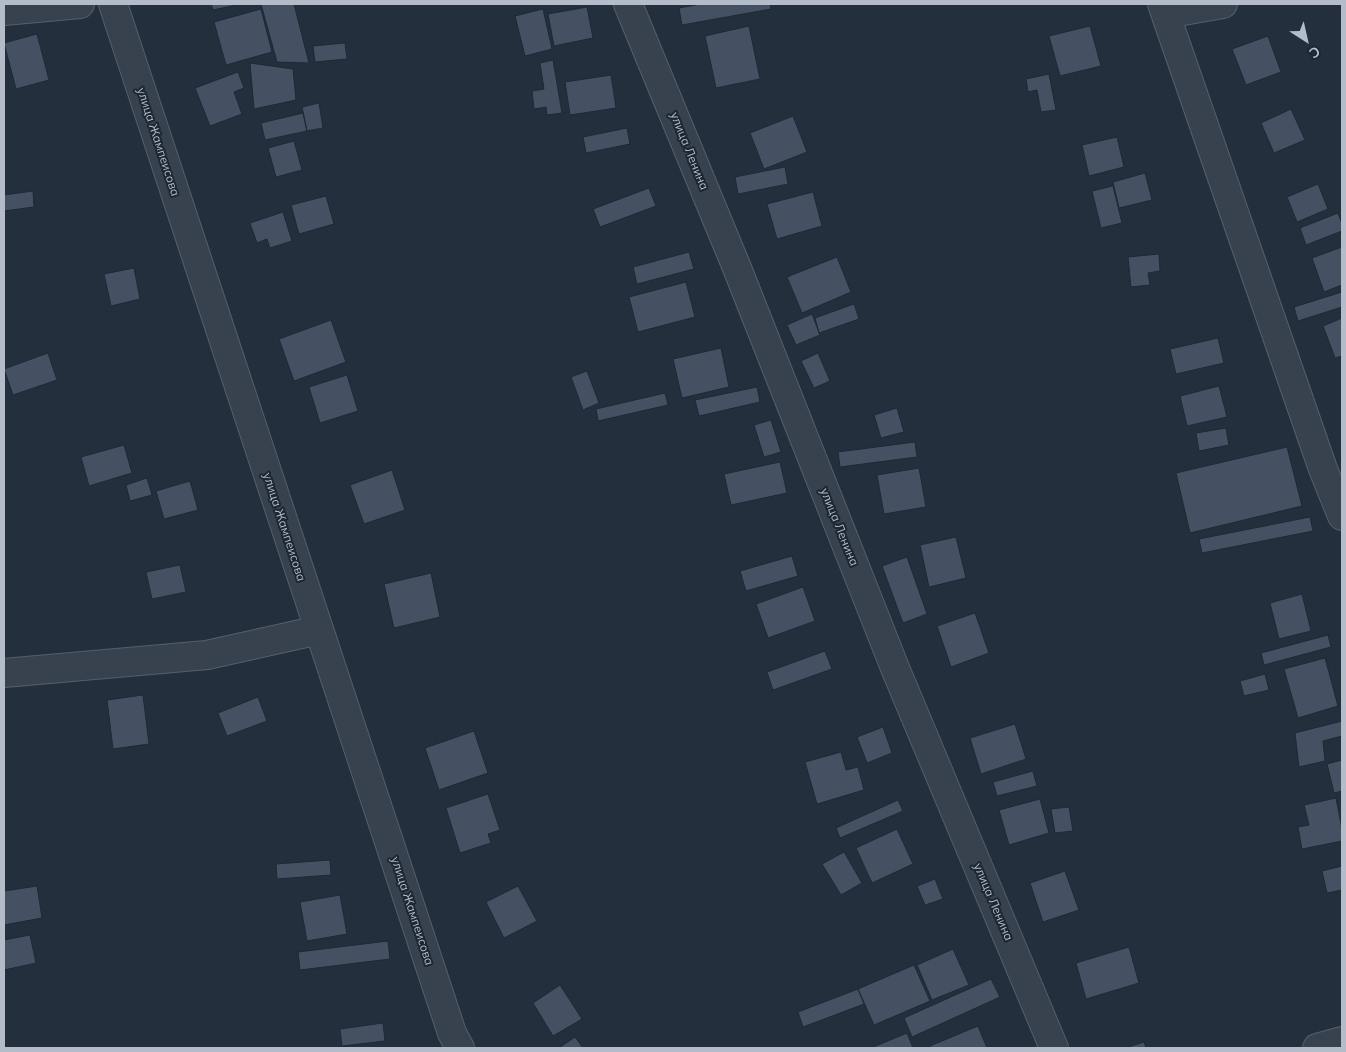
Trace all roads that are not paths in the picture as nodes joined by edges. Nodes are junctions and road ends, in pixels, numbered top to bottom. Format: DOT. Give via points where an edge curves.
graph roads {
  1 [pos="80,4"];
  2 [pos="113,4"];
  3 [pos="628,4"];
  4 [pos="1223,4"];
  5 [pos="1164,9"];
  6 [pos="4,11"];
  7 [pos="1342,516"];
  8 [pos="319,630"];
  9 [pos="4,672"];
  10 [pos="1342,1042"];
  11 [pos="460,1048"];
  12 [pos="1054,1048"];
  13 [pos="1317,1048"];
  1 -- 6 [label="street"];
  2 -- 8 [label="street, улица Жампеисова"];
  3 -- 12 [label="street, улица Ленина" via="737,268 895,668"];
  4 -- 5 [label="street"];
  5 -- 7 [label="street"];
  8 -- 9 [label="street" via="206,655"];
  8 -- 11 [label="street, улица Жампеисова" via="452,1033"];
  10 -- 13 [label="street"];
}
